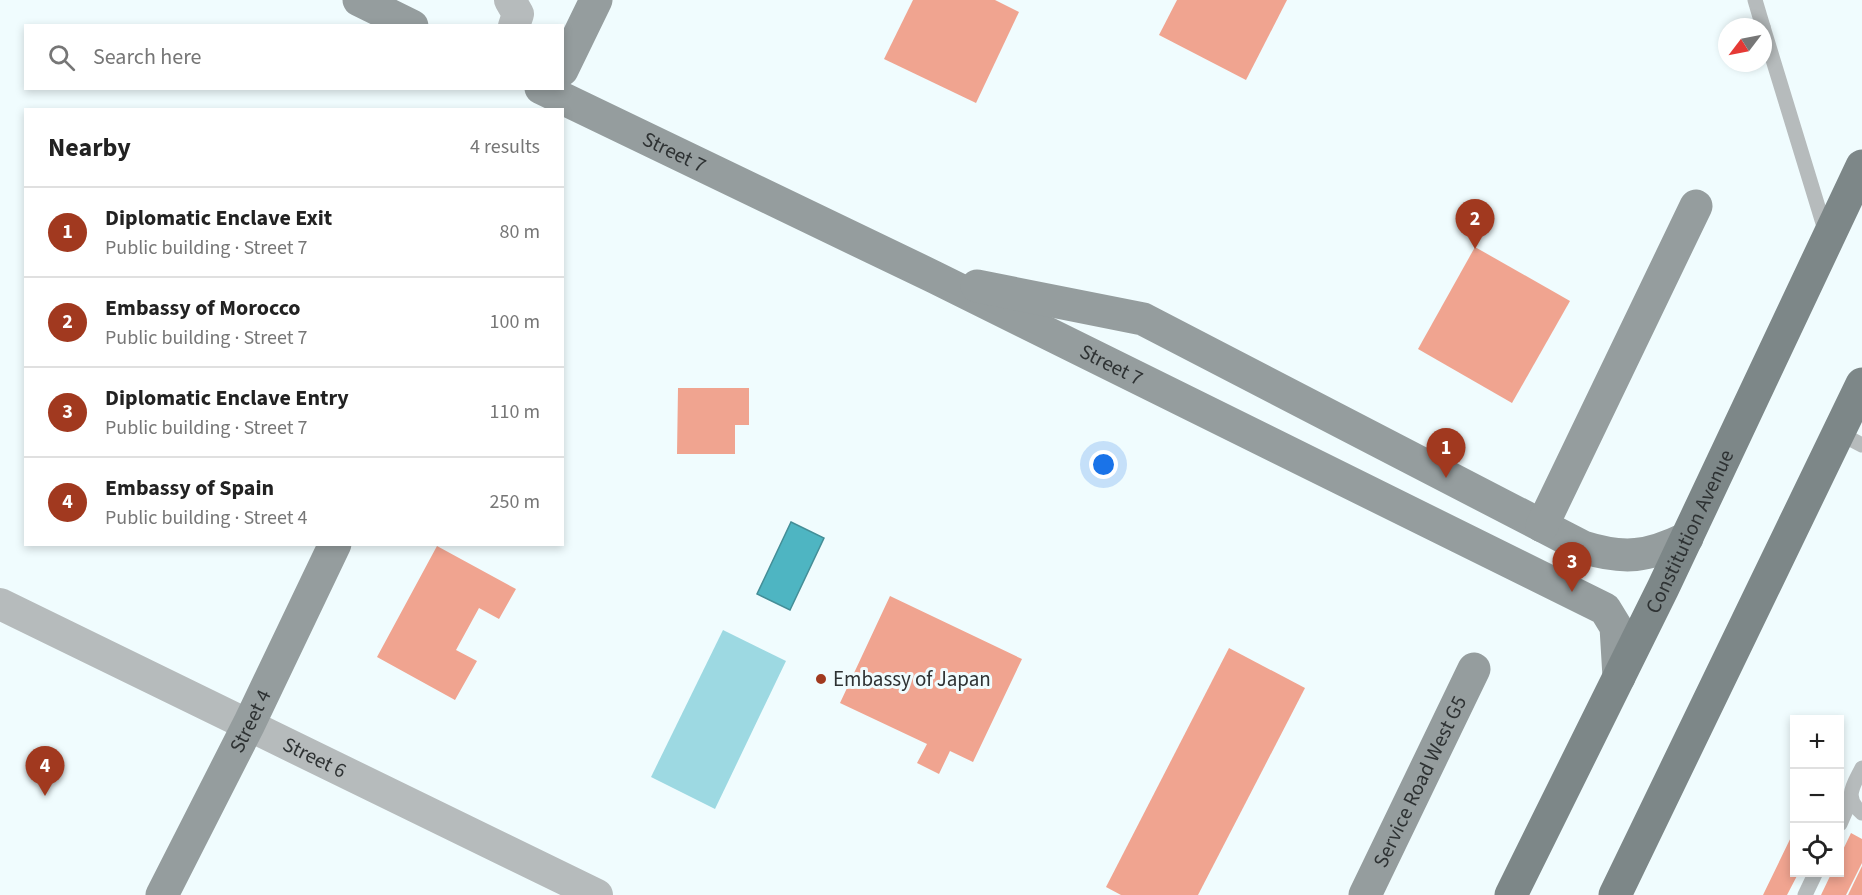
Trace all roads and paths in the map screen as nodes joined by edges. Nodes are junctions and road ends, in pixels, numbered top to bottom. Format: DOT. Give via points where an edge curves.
graph roads {
  1 [pos="359,0"];
  2 [pos="510,0"];
  3 [pos="596,0"];
  4 [pos="1755,0"];
  5 [pos="1760,18"];
  6 [pos="408,24"];
  7 [pos="515,24"];
  8 [pos="1772,56"];
  9 [pos="564,63"];
  10 [pos="550,90"];
  11 [pos="1862,166"];
  12 [pos="1696,206"];
  13 [pos="1828,238"];
  14 [pos="934,277"];
  15 [pos="1862,384"];
  16 [pos="1850,439"];
  17 [pos="1542,526"];
  18 [pos="1687,538"];
  19 [pos="334,546"];
  20 [pos="0,604"];
  21 [pos="1474,669"];
  22 [pos="1619,677"];
  23 [pos="249,724"];
  24 [pos="1862,768"];
  25 [pos="1850,801"];
  26 [pos="1862,813"];
  27 [pos="1839,823"];
  28 [pos="1814,877"];
  29 [pos="162,895"];
  30 [pos="597,895"];
  31 [pos="1365,895"];
  32 [pos="1511,895"];
  33 [pos="1615,895"];
  34 [pos="1805,895"];
  1 -- 6 [label="street"];
  2 -- 7 [label="street" via="518,14"];
  3 -- 9 [label="street"];
  4 -- 5 [label="lane"];
  8 -- 13 [label="lane"];
  10 -- 14 [label="street, Street 7"];
  11 -- 13 [label="main road, Constitution Avenue"];
  12 -- 17 [label="street"];
  13 -- 18 [label="main road, Constitution Avenue"];
  14 -- 17 [label="street" via="1143,319"];
  14 -- 22 [label="street, Street 7" via="1605,609 1616,627"];
  15 -- 16 [label="main road"];
  16 -- 33 [label="main road"];
  17 -- 18 [label="street" via="1583,547 1607,554 1642,555"];
  18 -- 22 [label="main road, Constitution Avenue"];
  19 -- 23 [label="street, Street 4"];
  20 -- 23 [label="street, Street 6"];
  21 -- 31 [label="street, Service Road West G5"];
  22 -- 32 [label="main road, Constitution Avenue"];
  23 -- 29 [label="street, Street 4"];
  23 -- 30 [label="street, Street 6"];
  24 -- 25 [label="lane" via="1849,793"];
  25 -- 26 [label="lane"];
  25 -- 27 [label="lane"];
  28 -- 34 [label="lane"];
}
